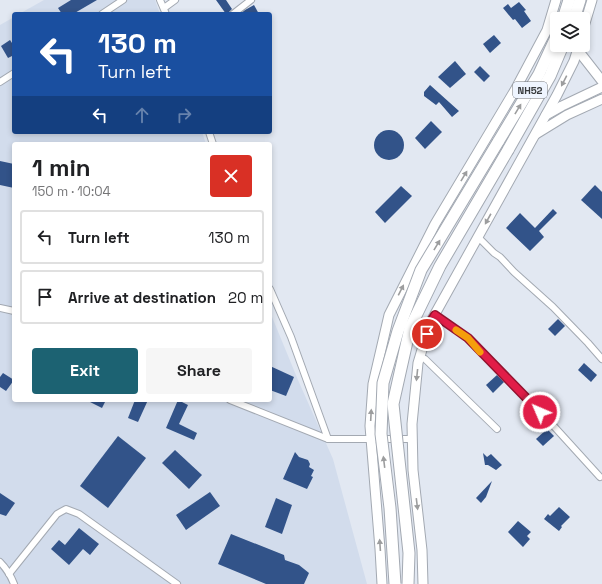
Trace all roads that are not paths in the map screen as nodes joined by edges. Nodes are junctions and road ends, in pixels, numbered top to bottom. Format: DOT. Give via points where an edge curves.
graph roads {
  1 [pos="123,0"];
  2 [pos="160,0"];
  3 [pos="176,0"];
  4 [pos="251,0"];
  5 [pos="556,0"];
  6 [pos="569,0"];
  7 [pos="580,0"];
  8 [pos="592,0"];
  9 [pos="165,11"];
  10 [pos="105,12"];
  11 [pos="236,12"];
  12 [pos="565,12"];
  13 [pos="576,12"];
  14 [pos="588,12"];
  15 [pos="550,50"];
  16 [pos="560,52"];
  17 [pos="577,52"];
  18 [pos="582,52"];
  19 [pos="12,74"];
  20 [pos="602,80"];
  21 [pos="0,82"];
  22 [pos="602,88"];
  23 [pos="602,99"];
  24 [pos="545,116"];
  25 [pos="534,135"];
  26 [pos="478,237"];
  27 [pos="272,294"];
  28 [pos="0,308"];
  29 [pos="12,311"];
  30 [pos="435,315"];
  31 [pos="420,355"];
  32 [pos="602,359"];
  33 [pos="235,402"];
  34 [pos="496,429"];
  35 [pos="328,439"];
  36 [pos="371,439"];
  37 [pos="412,439"];
  38 [pos="600,477"];
  39 [pos="0,562"];
  40 [pos="9,574"];
  41 [pos="14,584"];
  42 [pos="177,584"];
  43 [pos="382,584"];
  44 [pos="395,584"];
  45 [pos="408,584"];
  46 [pos="423,584"];
  1 -- 10 [label="street"];
  2 -- 9 [label="street"];
  3 -- 9 [label="street"];
  4 -- 11 [label="street"];
  36 -- 5 [label="street, one-way" via="373,384 389,315 435,224 515,90 547,30"];
  6 -- 12 [label="highway"];
  7 -- 13 [label="highway"];
  8 -- 14 [label="street"];
  44 -- 15 [label="highway, NH52, one-way, bridge" via="390,508 381,434 383,383 398,331 421,270 539,74"];
  16 -- 45 [label="highway, NH52, bridge" via="550,76 440,266 410,328 393,404 409,553"];
  17 -- 24 [label="street, one-way"];
  18 -- 20 [label="street"];
  19 -- 21 [label="street"];
  22 -- 24 [label="street"];
  23 -- 25 [label="street" via="567,115"];
  24 -- 25 [label="street"];
  25 -- 26 [label="street, one-way"];
  26 -- 30 [label="street"];
  26 -- 32 [label="street" via="553,307"];
  27 -- 35 [label="street" via="291,337"];
  28 -- 29 [label="street"];
  30 -- 31 [label="street"];
  30 -- 38 [label="street" via="468,338"];
  31 -- 34 [label="street"];
  31 -- 37 [label="street, one-way"];
  33 -- 35 [label="street"];
  35 -- 36 [label="street"];
  36 -- 37 [label="street"];
  43 -- 36 [label="street, one-way"];
  37 -- 46 [label="street, one-way"];
  39 -- 40 [label="street"];
  40 -- 41 [label="street"];
  40 -- 42 [label="street" via="57,514 66,509 79,514"];
}
